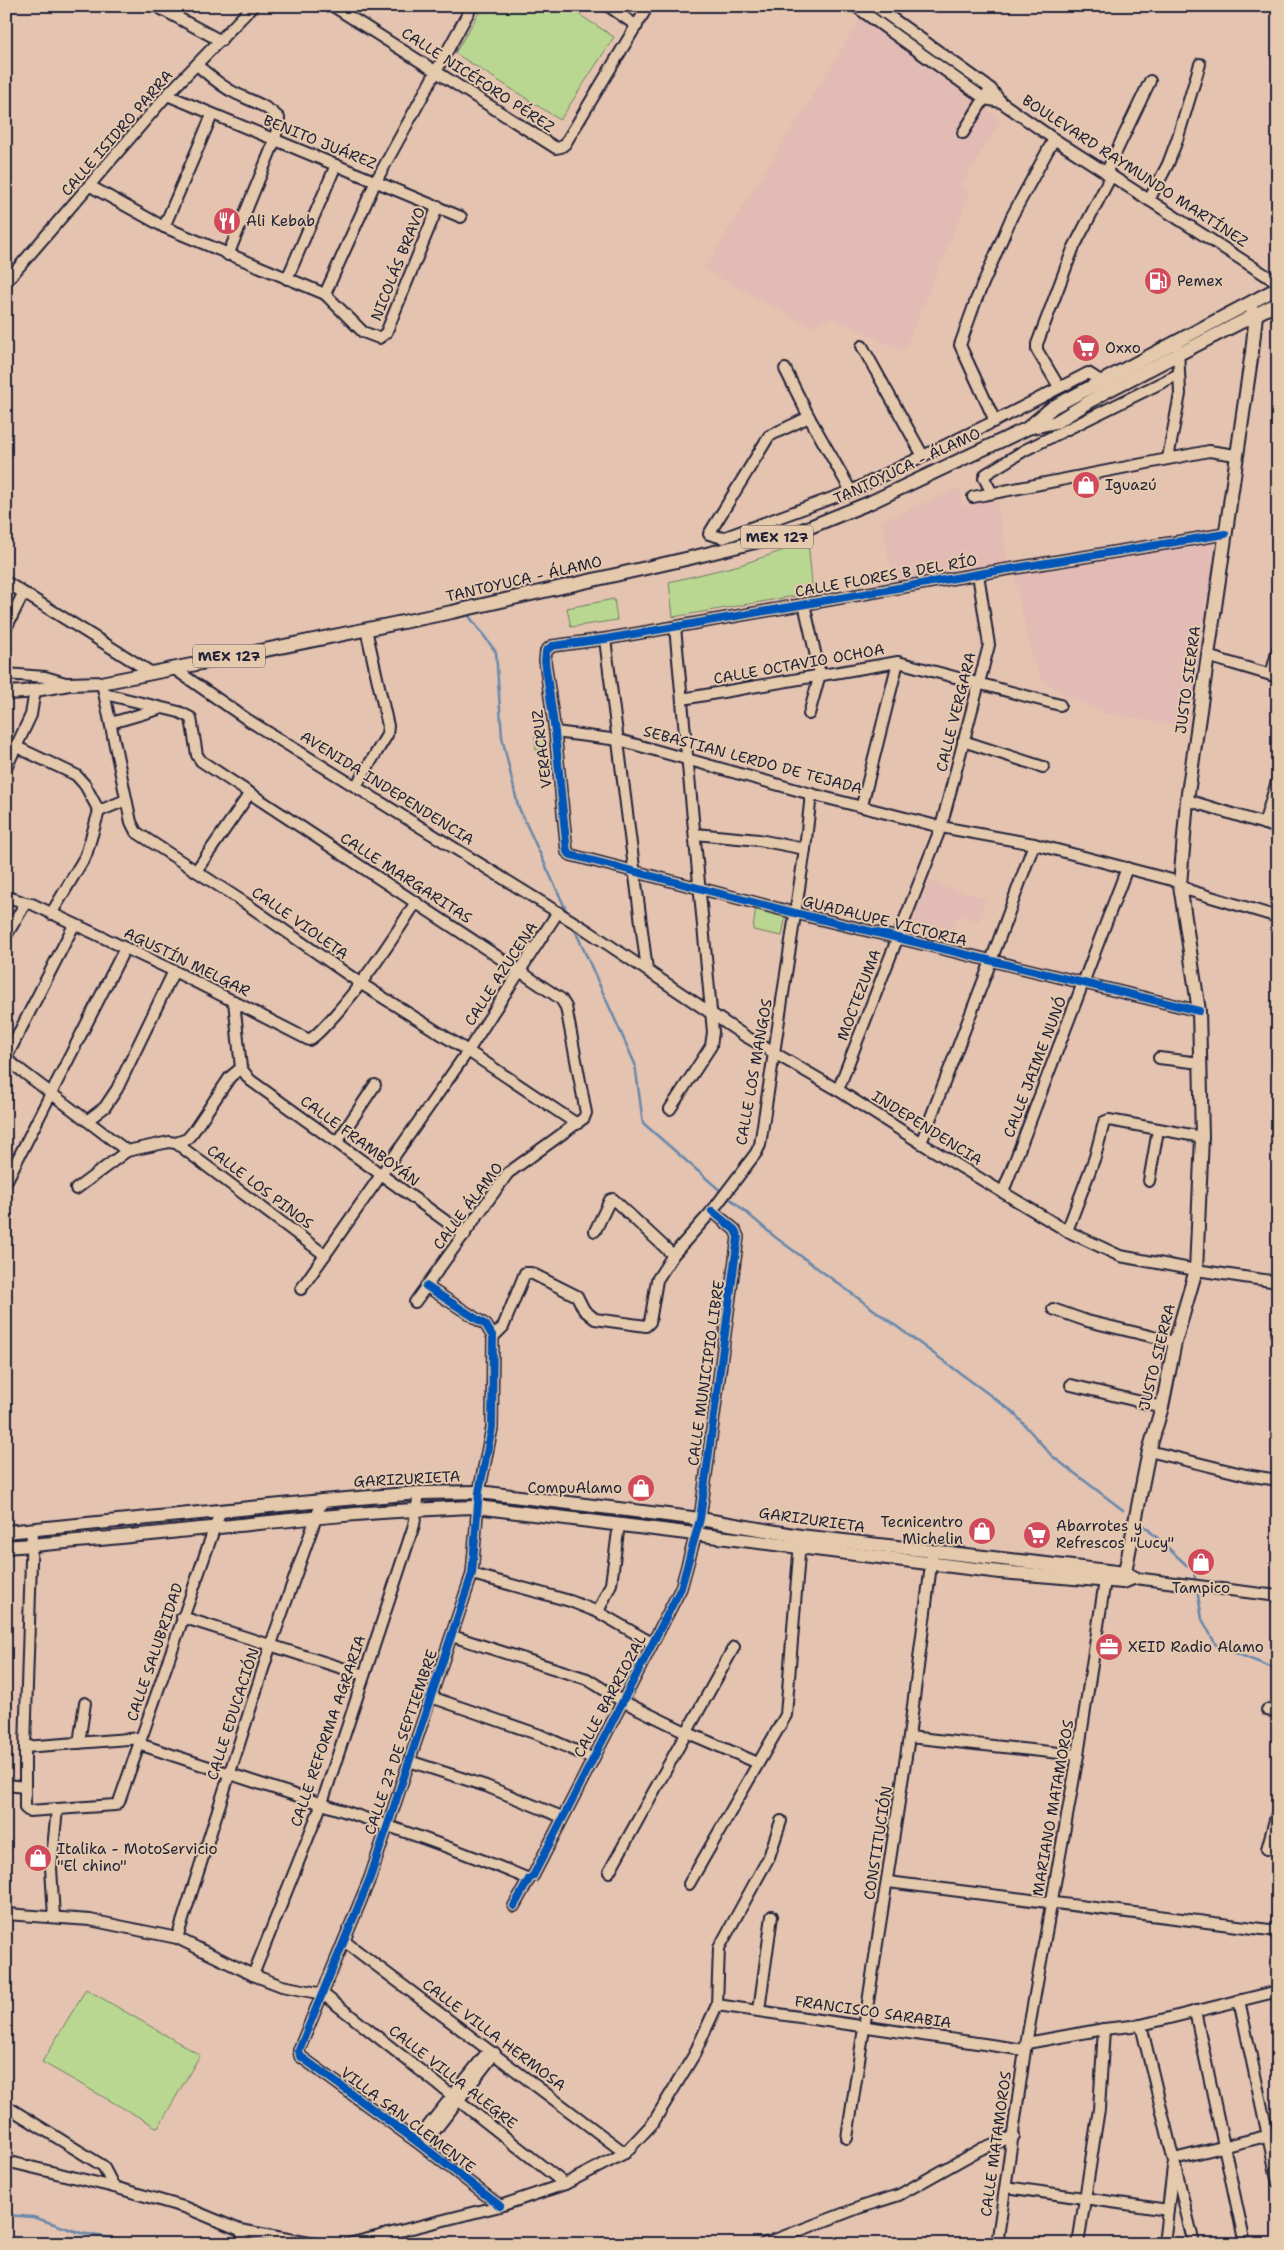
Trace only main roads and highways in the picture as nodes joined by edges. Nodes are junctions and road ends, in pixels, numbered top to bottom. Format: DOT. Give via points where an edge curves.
graph roads {
  1 [pos="1278,288"];
  2 [pos="1278,303"];
  3 [pos="1252,310"];
  4 [pos="6,693"];
  5 [pos="6,1532"];
  6 [pos="800,1542"];
  7 [pos="6,1547"];
  8 [pos="1128,1578"];
  1 -- 3 [label="main road, MEX 127"];
  2 -- 3 [label="main road, MEX 127"];
  3 -- 4 [label="main road, TANTOYUCA - ÁLAMO / MEX 127" via="1105,386 1053,407 1028,428 800,532 452,612 173,668 103,688 69,684"];
  3 -- 8 [label="main road, JUSTO SIERRA" via="1236,456 1187,800 1180,885 1199,1011 1202,1137 1196,1270 1149,1451"];
  5 -- 6 [label="main road, GARIZURIETA" via="322,1501 479,1492 700,1519"];
  6 -- 7 [label="main road, GARIZURIETA" via="696,1535 477,1507 316,1517"];
  6 -- 8 [label="main road, GARIZURIETA"];
}
